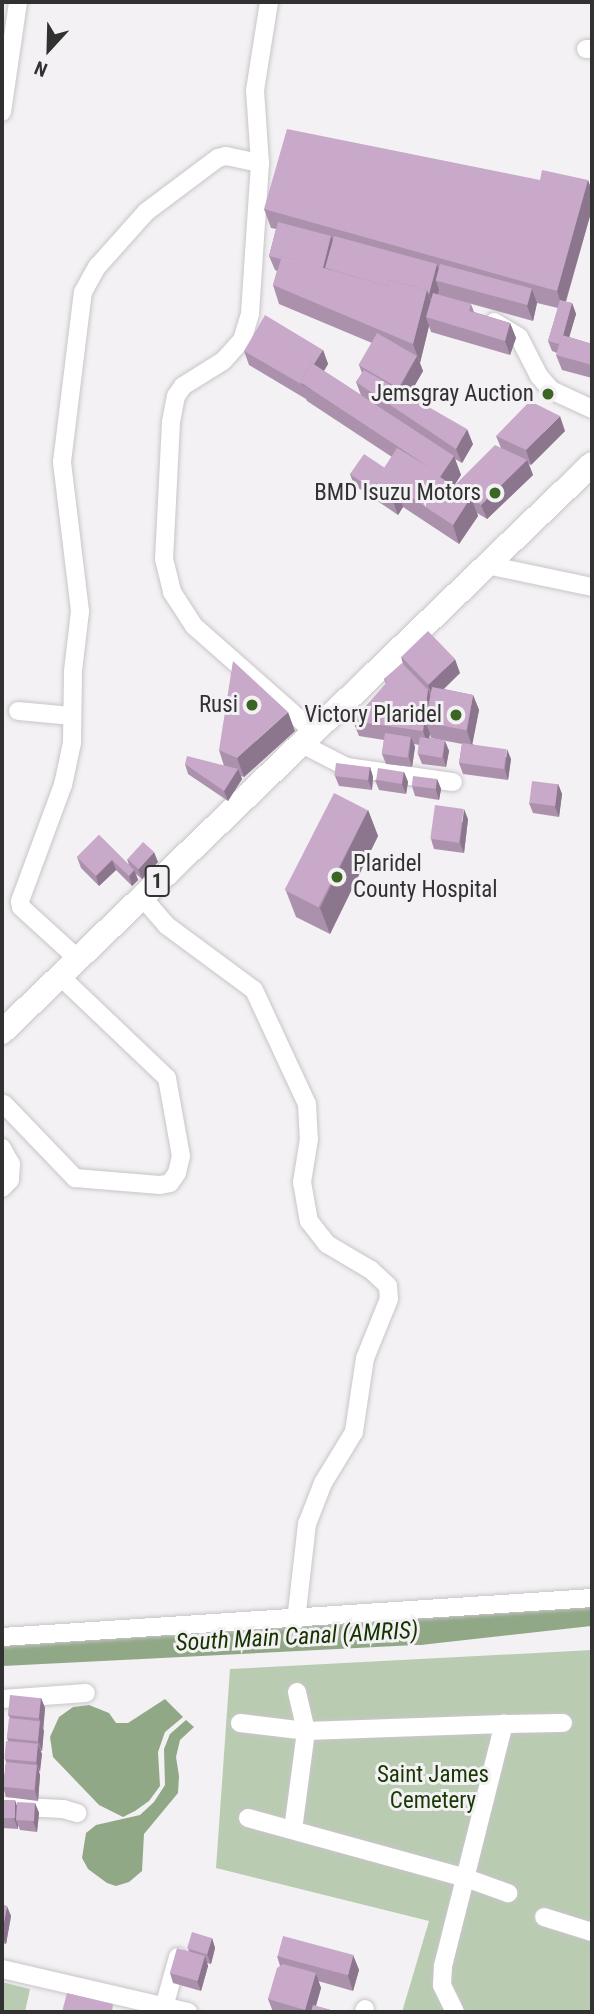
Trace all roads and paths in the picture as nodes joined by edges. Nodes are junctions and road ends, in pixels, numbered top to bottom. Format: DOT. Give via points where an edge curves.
graph roads {
  1 [pos="18,2"];
  2 [pos="269,2"];
  3 [pos="2,112"];
  4 [pos="260,163"];
  5 [pos="477,315"];
  6 [pos="592,409"];
  7 [pos="592,464"];
  8 [pos="487,565"];
  9 [pos="592,587"];
  10 [pos="18,711"];
  11 [pos="71,716"];
  12 [pos="307,737"];
  13 [pos="453,782"];
  14 [pos="142,897"];
  15 [pos="69,968"];
  16 [pos="2,1031"];
  17 [pos="4,1104"];
  18 [pos="2,1148"];
  19 [pos="2,1188"];
  20 [pos="592,1598"];
  21 [pos="296,1620"];
  22 [pos="2,1637"];
  23 [pos="297,1692"];
  24 [pos="86,1693"];
  25 [pos="2,1699"];
  26 [pos="240,1723"];
  27 [pos="563,1723"];
  28 [pos="504,1724"];
  29 [pos="306,1731"];
  30 [pos="2,1806"];
  31 [pos="77,1813"];
  32 [pos="248,1818"];
  33 [pos="293,1830"];
  34 [pos="466,1878"];
  35 [pos="508,1893"];
  36 [pos="544,1917"];
  37 [pos="592,1932"];
  38 [pos="178,1957"];
  39 [pos="2,1969"];
  40 [pos="164,2007"];
  41 [pos="188,2012"];
  42 [pos="455,2012"];
  1 -- 3 [label="street"];
  2 -- 4 [label="street" via="256,90"];
  4 -- 11 [label="street" via="218,158 146,212 97,267 83,292 62,462 80,611"];
  4 -- 12 [label="street" via="250,314 242,340 223,361 183,386 176,396 164,559 172,592 194,626"];
  5 -- 6 [label="street" via="519,337 551,390"];
  7 -- 8 [label="highway, 1"];
  8 -- 9 [label="street"];
  8 -- 12 [label="highway, 1"];
  10 -- 11 [label="street"];
  11 -- 15 [label="street" via="72,743 63,785 20,901"];
  12 -- 13 [label="street" via="347,767"];
  12 -- 14 [label="highway, 1"];
  14 -- 15 [label="highway, 1"];
  14 -- 21 [label="street" via="166,925 254,990 307,1104 309,1139 302,1182 309,1221 327,1244 371,1270 388,1286 389,1299 365,1358 354,1432 323,1483 307,1524"];
  15 -- 16 [label="highway, 1"];
  15 -- 17 [label="street" via="167,1079 181,1156 177,1173 170,1183 160,1185 75,1178"];
  18 -- 19 [label="street" via="11,1164 10,1180"];
  20 -- 21 [label="street"];
  21 -- 22 [label="street"];
  23 -- 29 [label="street"];
  24 -- 25 [label="street"];
  26 -- 29 [label="street"];
  27 -- 28 [label="street"];
  28 -- 29 [label="street"];
  28 -- 34 [label="street"];
  29 -- 33 [label="street"];
  30 -- 31 [label="street"];
  32 -- 33 [label="street"];
  33 -- 34 [label="street"];
  34 -- 35 [label="street"];
  34 -- 42 [label="street" via="442,1975"];
  36 -- 37 [label="street"];
  38 -- 40 [label="street"];
  39 -- 40 [label="street"];
  40 -- 41 [label="street"];
}
